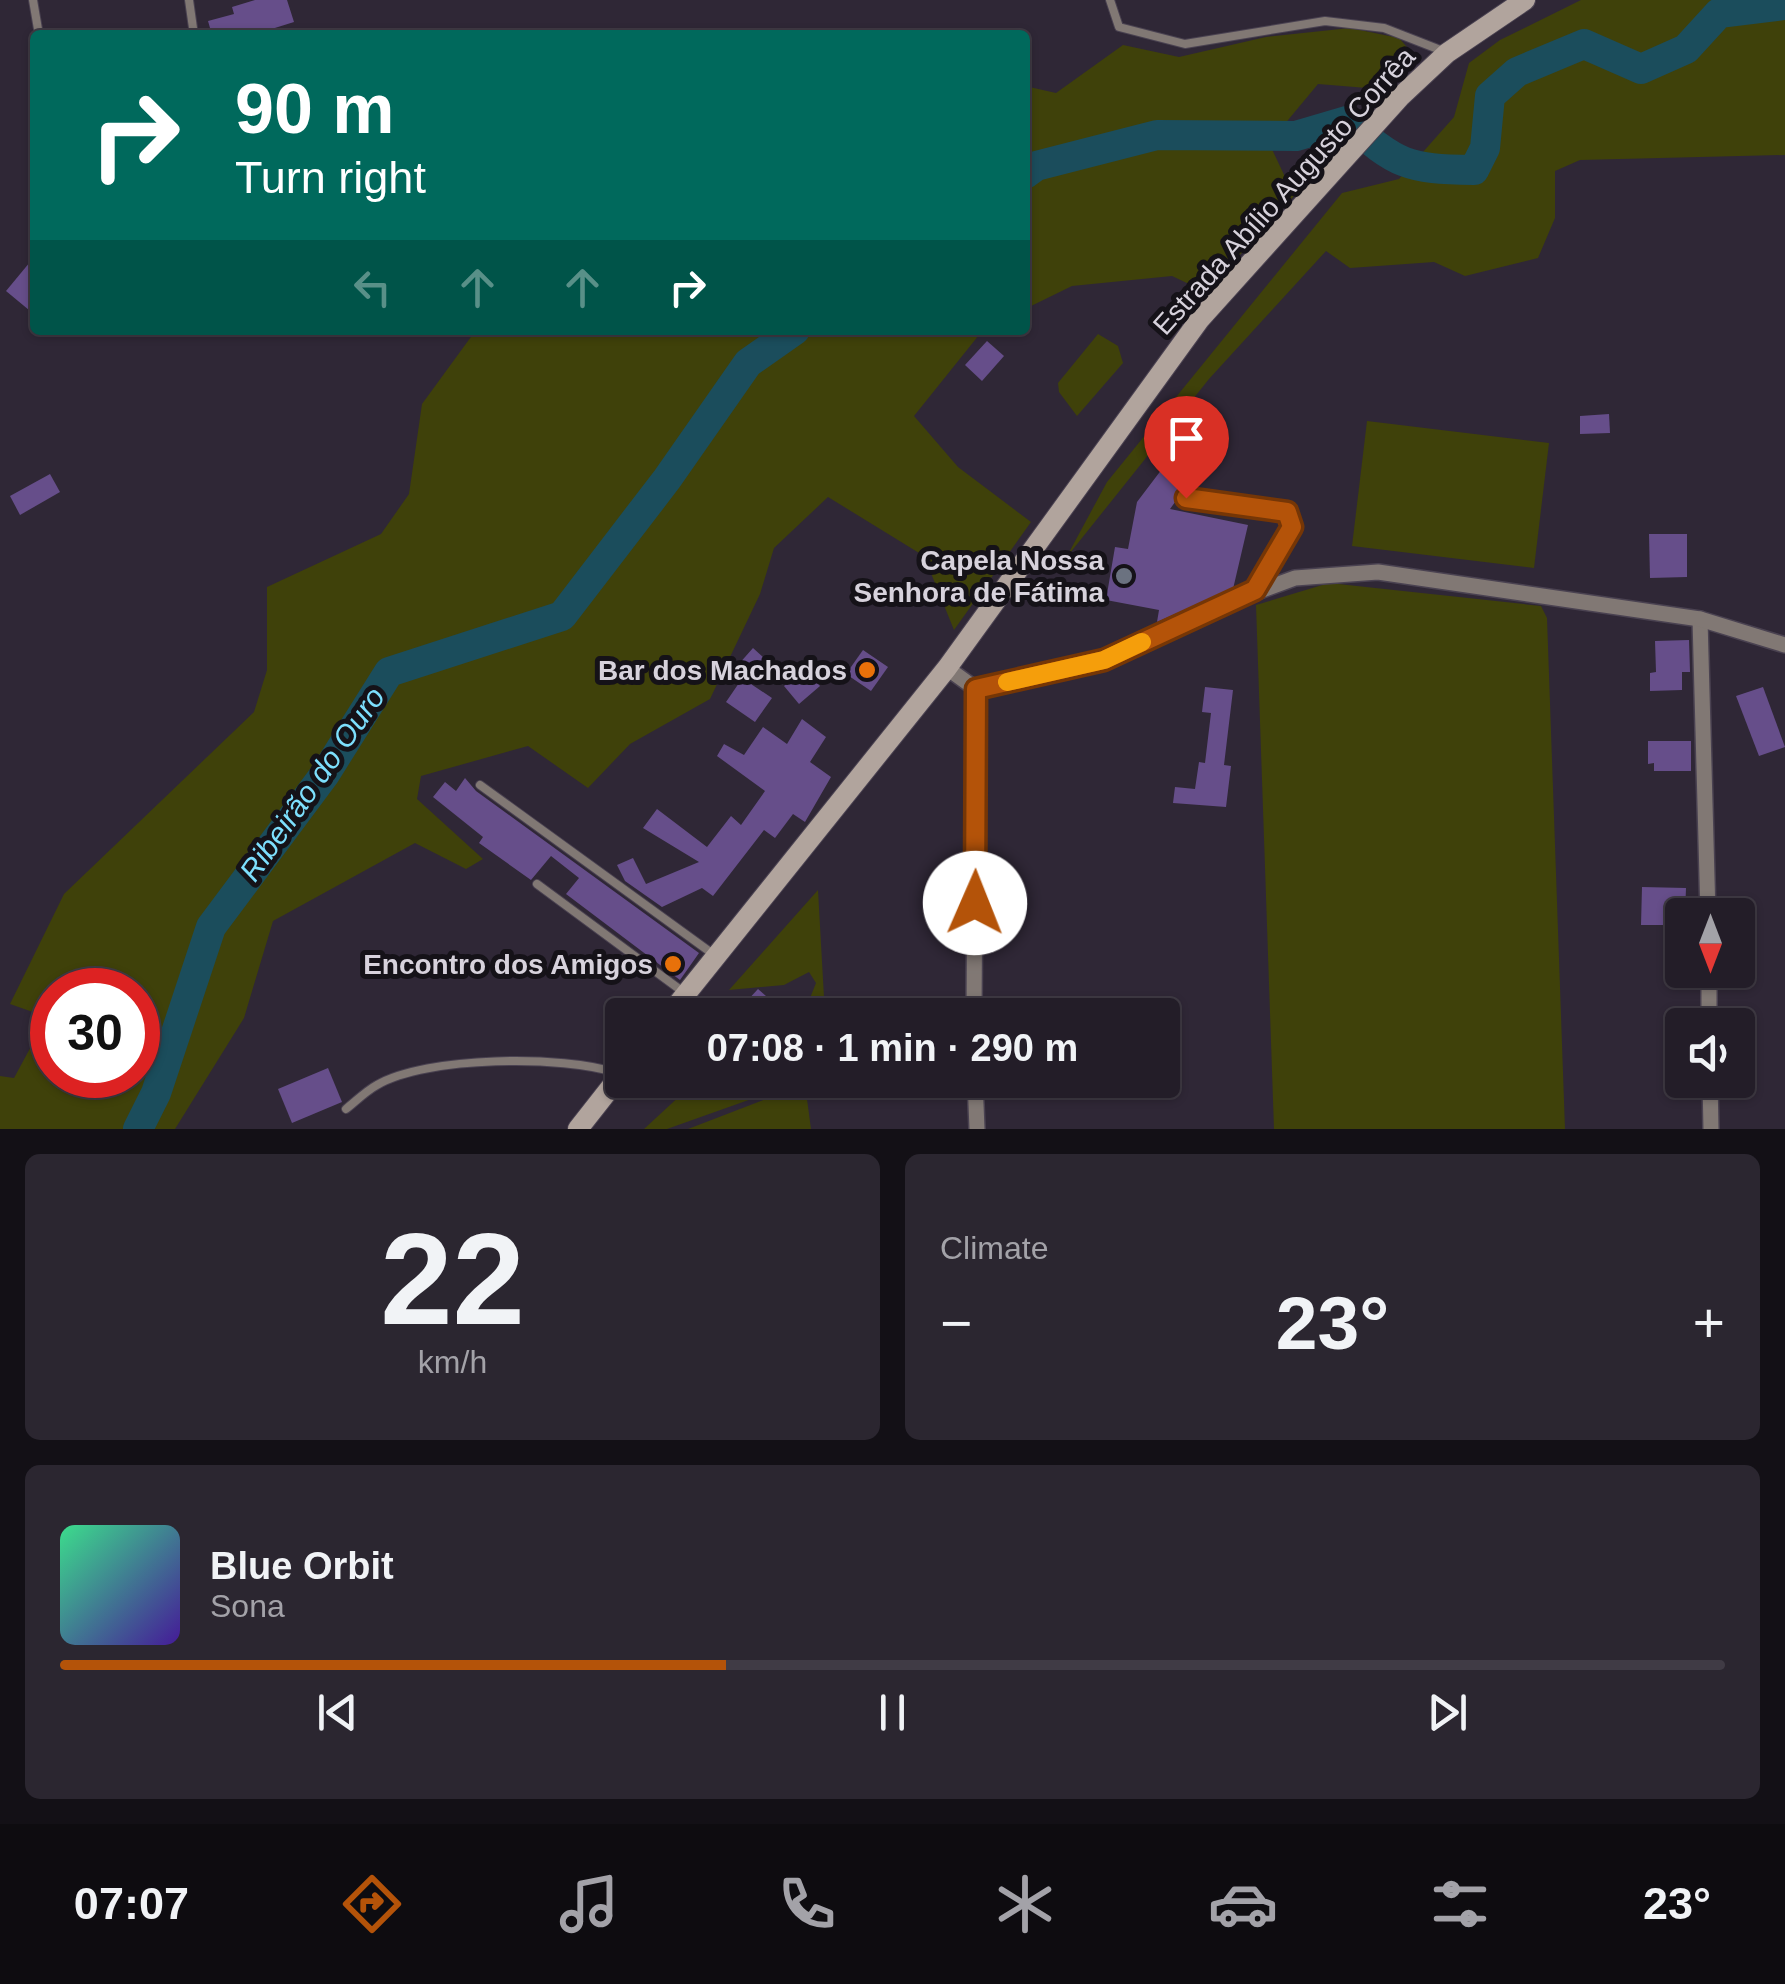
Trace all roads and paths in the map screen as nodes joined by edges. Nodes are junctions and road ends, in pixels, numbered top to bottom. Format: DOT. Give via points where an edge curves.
graph roads {
  1 [pos="33,0"];
  2 [pos="189,0"];
  3 [pos="1110,0"];
  4 [pos="1525,0"];
  5 [pos="38,30"];
  6 [pos="193,30"];
  7 [pos="1448,53"];
  8 [pos="1186,498"];
  9 [pos="1255,590"];
  10 [pos="1700,619"];
  11 [pos="1785,646"];
  12 [pos="946,668"];
  13 [pos="976,689"];
  14 [pos="480,785"];
  15 [pos="537,884"];
  16 [pos="1708,898"];
  17 [pos="717,956"];
  18 [pos="686,994"];
  19 [pos="683,998"];
  20 [pos="974,998"];
  21 [pos="605,1069"];
  22 [pos="605,1095"];
  23 [pos="976,1098"];
  24 [pos="1710,1098"];
  25 [pos="346,1109"];
  26 [pos="578,1129"];
  27 [pos="977,1129"];
  28 [pos="1711,1129"];
  1 -- 5 [label="lane"];
  2 -- 6 [label="lane"];
  3 -- 7 [label="lane" via="1119,27 1185,44 1325,21 1384,28"];
  4 -- 7 [label="main road, Estrada Abílio Augusto Corrêa"];
  7 -- 12 [label="main road, Estrada Abílio Augusto Corrêa" via="1400,96 1200,319"];
  8 -- 9 [label="lane" via="1292,517"];
  9 -- 10 [label="street" via="1322,574 1378,572"];
  9 -- 13 [label="street" via="1104,660"];
  10 -- 11 [label="street"];
  10 -- 16 [label="street"];
  12 -- 13 [label="street"];
  12 -- 17 [label="main road, Estrada Abílio Augusto Corrêa"];
  13 -- 20 [label="street"];
  14 -- 17 [label="lane"];
  15 -- 18 [label="lane"];
  17 -- 18 [label="main road, Estrada Abílio Augusto Corrêa"];
  18 -- 19 [label="main road, Estrada Abílio Augusto Corrêa"];
  21 -- 25 [label="lane" via="521,1060 455,1065 379,1083"];
  22 -- 26 [label="main road"];
  23 -- 27 [label="street"];
  24 -- 28 [label="street"];
}
